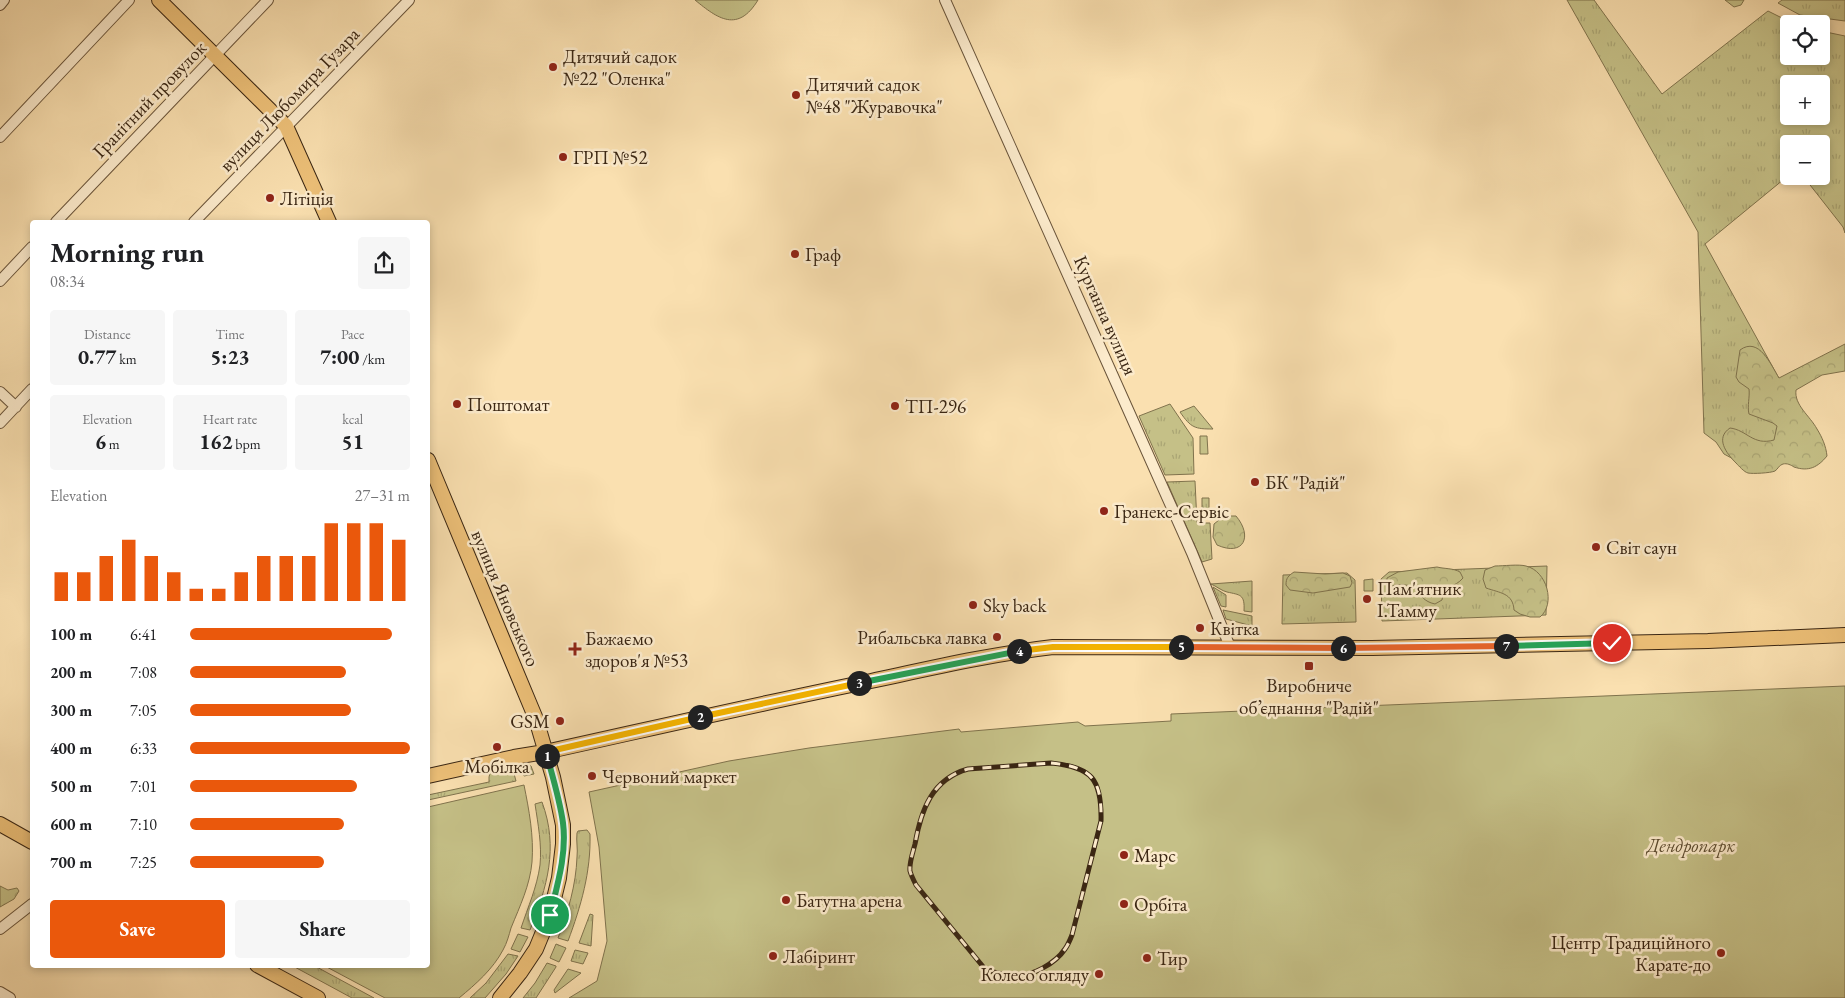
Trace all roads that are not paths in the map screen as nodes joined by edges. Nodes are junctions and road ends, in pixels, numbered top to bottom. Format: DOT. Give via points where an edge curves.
graph roads {
  1 [pos="4,0"];
  2 [pos="129,0"];
  3 [pos="159,0"];
  4 [pos="268,0"];
  5 [pos="409,0"];
  6 [pos="945,0"];
  7 [pos="0,5"];
  8 [pos="215,55"];
  9 [pos="286,126"];
  10 [pos="0,137"];
  11 [pos="58,220"];
  12 [pos="196,220"];
  13 [pos="328,220"];
  14 [pos="30,249"];
  15 [pos="0,281"];
  16 [pos="0,392"];
  17 [pos="30,392"];
  18 [pos="16,407"];
  19 [pos="0,423"];
  20 [pos="430,465"];
  21 [pos="1845,635"];
  22 [pos="1230,647"];
  23 [pos="546,752"];
  24 [pos="430,776"];
  25 [pos="0,824"];
  26 [pos="30,841"];
  27 [pos="30,906"];
  28 [pos="0,929"];
  29 [pos="263,968"];
  30 [pos="0,992"];
  31 [pos="10,998"];
  32 [pos="318,998"];
  33 [pos="500,998"];
  1 -- 7 [label="street"];
  2 -- 10 [label="street"];
  3 -- 8 [label="main road"];
  4 -- 8 [label="street, Гранітний провулок"];
  5 -- 9 [label="street, вулиця Любомира Гузара"];
  6 -- 22 [label="street, Курганна вулиця" via="1180,527"];
  8 -- 9 [label="main road"];
  8 -- 11 [label="street, Гранітний провулок"];
  9 -- 12 [label="street, вулиця Любомира Гузара"];
  9 -- 13 [label="main road"];
  14 -- 15 [label="street"];
  16 -- 18 [label="street"];
  17 -- 18 [label="street"];
  18 -- 19 [label="street"];
  20 -- 23 [label="main road, вулиця Яновського" via="533,710"];
  21 -- 22 [label="main road" via="1708,642"];
  22 -- 23 [label="main road" via="1053,647 1006,653"];
  23 -- 24 [label="main road"];
  23 -- 33 [label="main road, вулиця Яновського" via="563,825 559,878 550,915 536,949"];
  25 -- 26 [label="main road"];
  27 -- 28 [label="street"];
  29 -- 32 [label="main road"];
  30 -- 31 [label="street"];
}
